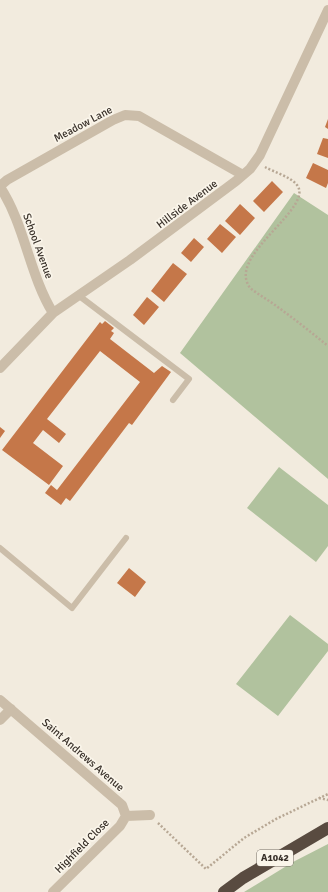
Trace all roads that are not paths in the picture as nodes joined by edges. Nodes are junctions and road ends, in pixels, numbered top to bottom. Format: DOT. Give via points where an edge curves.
graph roads {
  1 [pos="328,10"];
  2 [pos="243,175"];
  3 [pos="0,187"];
  4 [pos="78,295"];
  5 [pos="53,313"];
  6 [pos="0,368"];
  7 [pos="173,400"];
  8 [pos="126,538"];
  9 [pos="0,548"];
  10 [pos="0,700"];
  11 [pos="11,709"];
  12 [pos="0,720"];
  13 [pos="150,815"];
  14 [pos="126,816"];
  15 [pos="328,828"];
  16 [pos="53,892"];
  17 [pos="224,892"];
  1 -- 2 [label="street, Hillside Avenue" via="256,161"];
  2 -- 3 [label="street, Meadow Lane" via="139,116 125,115 6,180"];
  2 -- 4 [label="street, Hillside Avenue" via="130,260"];
  3 -- 5 [label="street, School Avenue"];
  4 -- 5 [label="street, Hillside Avenue"];
  4 -- 7 [label="lane" via="189,379"];
  5 -- 6 [label="street, Hillside Avenue"];
  8 -- 9 [label="lane" via="72,608"];
  10 -- 11 [label="street, Saint Andrews Avenue"];
  11 -- 12 [label="street"];
  11 -- 14 [label="street, Saint Andrews Avenue" via="122,805"];
  13 -- 14 [label="street"];
  14 -- 16 [label="street, Highfield Close" via="120,826"];
  15 -- 17 [label="highway, A1042"];
}
